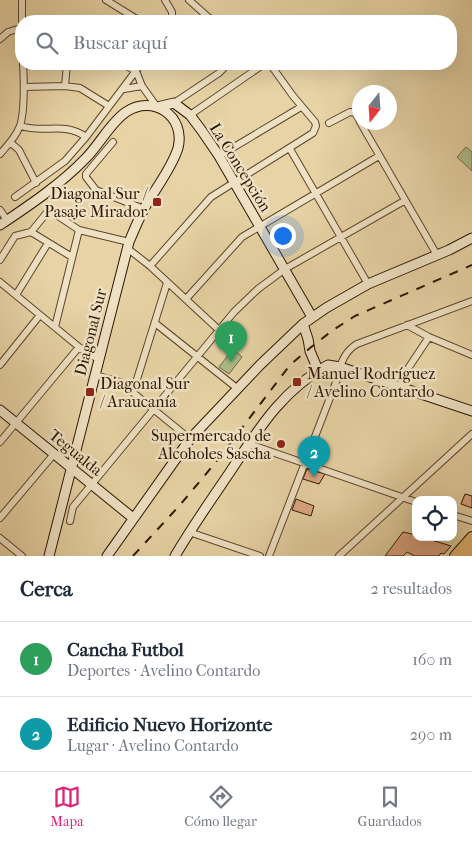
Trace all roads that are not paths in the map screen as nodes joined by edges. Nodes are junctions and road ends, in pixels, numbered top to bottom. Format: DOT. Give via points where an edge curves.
graph roads {
  1 [pos="22,0"];
  2 [pos="106,0"];
  3 [pos="165,0"];
  4 [pos="189,0"];
  5 [pos="22,15"];
  6 [pos="130,15"];
  7 [pos="172,15"];
  8 [pos="206,15"];
  9 [pos="15,30"];
  10 [pos="0,39"];
  11 [pos="23,70"];
  12 [pos="66,70"];
  13 [pos="220,70"];
  14 [pos="255,70"];
  15 [pos="274,70"];
  16 [pos="136,71"];
  17 [pos="65,86"];
  18 [pos="142,86"];
  19 [pos="24,87"];
  20 [pos="124,89"];
  21 [pos="174,103"];
  22 [pos="109,106"];
  23 [pos="158,106"];
  24 [pos="301,107"];
  25 [pos="352,112"];
  26 [pos="190,115"];
  27 [pos="329,123"];
  28 [pos="20,126"];
  29 [pos="364,130"];
  30 [pos="86,137"];
  31 [pos="113,142"];
  32 [pos="11,143"];
  33 [pos="290,149"];
  34 [pos="0,154"];
  35 [pos="218,156"];
  36 [pos="379,156"];
  37 [pos="234,182"];
  38 [pos="36,183"];
  39 [pos="315,193"];
  40 [pos="16,197"];
  41 [pos="404,200"];
  42 [pos="144,209"];
  43 [pos="0,210"];
  44 [pos="4,223"];
  45 [pos="260,226"];
  46 [pos="79,230"];
  47 [pos="31,232"];
  48 [pos="340,237"];
  49 [pos="472,238"];
  50 [pos="48,243"];
  51 [pos="128,245"];
  52 [pos="437,255"];
  53 [pos="72,257"];
  54 [pos="0,260"];
  55 [pos="143,261"];
  56 [pos="124,263"];
  57 [pos="150,266"];
  58 [pos="285,270"];
  59 [pos="167,283"];
  60 [pos="368,284"];
  61 [pos="1,286"];
  62 [pos="16,296"];
  63 [pos="186,299"];
  64 [pos="472,301"];
  65 [pos="40,315"];
  66 [pos="312,317"];
  67 [pos="155,324"];
  68 [pos="303,324"];
  69 [pos="407,325"];
  70 [pos="55,327"];
  71 [pos="219,330"];
  72 [pos="429,337"];
  73 [pos="79,347"];
  74 [pos="472,355"];
  75 [pos="197,357"];
  76 [pos="99,358"];
  77 [pos="0,365"];
  78 [pos="340,367"];
  79 [pos="318,370"];
  80 [pos="94,375"];
  81 [pos="400,386"];
  82 [pos="238,389"];
  83 [pos="133,392"];
  84 [pos="0,410"];
  85 [pos="154,410"];
  86 [pos="472,411"];
  87 [pos="16,423"];
  88 [pos="472,434"];
  89 [pos="190,439"];
  90 [pos="0,442"];
  91 [pos="249,444"];
  92 [pos="54,454"];
  93 [pos="304,464"];
  94 [pos="72,468"];
  95 [pos="92,484"];
  96 [pos="402,497"];
  97 [pos="412,501"];
  98 [pos="457,515"];
  99 [pos="0,518"];
  100 [pos="133,518"];
  101 [pos="70,521"];
  102 [pos="472,521"];
  103 [pos="189,532"];
  104 [pos="472,537"];
  105 [pos="0,538"];
  106 [pos="472,549"];
  107 [pos="22,556"];
  108 [pos="49,556"];
  109 [pos="106,556"];
  110 [pos="175,556"];
  111 [pos="260,556"];
  112 [pos="269,556"];
  113 [pos="339,556"];
  114 [pos="455,556"];
  115 [pos="466,556"];
  1 -- 5 [label="street"];
  2 -- 6 [label="street"];
  3 -- 7 [label="street"];
  4 -- 8 [label="street"];
  9 -- 10 [label="street"];
  11 -- 19 [label="street"];
  12 -- 17 [label="street"];
  13 -- 21 [label="street"];
  14 -- 26 [label="street"];
  15 -- 24 [label="street"];
  16 -- 18 [label="street"];
  16 -- 20 [label="street"];
  17 -- 19 [label="street"];
  17 -- 22 [label="street" via="80,88"];
  18 -- 20 [label="street"];
  18 -- 23 [label="street"];
  19 -- 28 [label="street"];
  20 -- 22 [label="street"];
  21 -- 23 [label="main road"];
  21 -- 26 [label="main road, La Concepción"];
  22 -- 30 [label="street"];
  23 -- 42 [label="main road, Diagonal Sur" via="171,115 177,126 179,142"];
  23 -- 44 [label="main road" via="142,105 126,112 79,165"];
  24 -- 33 [label="street" via="316,126 314,133"];
  24 -- 35 [label="street"];
  25 -- 27 [label="street"];
  26 -- 35 [label="main road, La Concepción"];
  28 -- 30 [label="street" via="70,129"];
  28 -- 32 [label="street"];
  29 -- 36 [label="street"];
  30 -- 38 [label="street" via="65,161"];
  31 -- 42 [label="street" via="86,177 96,190"];
  32 -- 34 [label="street"];
  32 -- 38 [label="street" via="19,150"];
  33 -- 37 [label="street"];
  33 -- 39 [label="street"];
  35 -- 37 [label="main road, La Concepción"];
  36 -- 39 [label="street"];
  36 -- 41 [label="street"];
  37 -- 45 [label="main road, La Concepción"];
  37 -- 57 [label="street" via="207,201"];
  38 -- 40 [label="street"];
  39 -- 45 [label="street"];
  39 -- 48 [label="street"];
  41 -- 48 [label="street"];
  41 -- 52 [label="street"];
  42 -- 51 [label="main road, Diagonal Sur"];
  43 -- 44 [label="street"];
  45 -- 58 [label="main road, La Concepción"];
  45 -- 63 [label="street" via="242,237"];
  46 -- 47 [label="street" via="49,210"];
  46 -- 51 [label="street"];
  46 -- 53 [label="street"];
  47 -- 50 [label="street"];
  47 -- 54 [label="street" via="15,236"];
  48 -- 58 [label="street"];
  48 -- 60 [label="street"];
  49 -- 52 [label="main road"];
  50 -- 53 [label="street"];
  50 -- 62 [label="street"];
  51 -- 55 [label="street"];
  51 -- 56 [label="main road, Diagonal Sur"];
  52 -- 60 [label="main road"];
  53 -- 70 [label="street"];
  55 -- 56 [label="street"];
  55 -- 57 [label="street"];
  56 -- 76 [label="main road, Diagonal Sur"];
  57 -- 59 [label="street"];
  58 -- 66 [label="main road, La Concepción"];
  58 -- 71 [label="street" via="246,298"];
  59 -- 63 [label="street"];
  59 -- 67 [label="street"];
  60 -- 66 [label="main road"];
  61 -- 62 [label="street"];
  62 -- 65 [label="street"];
  63 -- 71 [label="street"];
  64 -- 69 [label="street"];
  65 -- 70 [label="street"];
  65 -- 77 [label="street"];
  66 -- 68 [label="main road"];
  67 -- 75 [label="street"];
  67 -- 83 [label="street"];
  68 -- 79 [label="main road"];
  68 -- 82 [label="main road"];
  69 -- 72 [label="street"];
  69 -- 78 [label="street" via="352,347"];
  70 -- 73 [label="street"];
  71 -- 75 [label="street"];
  72 -- 74 [label="street"];
  72 -- 81 [label="street"];
  73 -- 76 [label="street"];
  73 -- 87 [label="street"];
  75 -- 82 [label="street"];
  75 -- 85 [label="street"];
  76 -- 80 [label="main road, Diagonal Sur"];
  78 -- 79 [label="main road" via="328,365"];
  78 -- 81 [label="main road"];
  78 -- 93 [label="street"];
  79 -- 91 [label="main road" via="278,404"];
  80 -- 83 [label="street" via="116,381"];
  80 -- 94 [label="main road, Diagonal Sur"];
  81 -- 86 [label="main road"];
  82 -- 89 [label="main road"];
  83 -- 85 [label="street"];
  84 -- 87 [label="main road, Tegualda"];
  85 -- 89 [label="street"];
  85 -- 95 [label="street"];
  87 -- 90 [label="street"];
  87 -- 92 [label="main road, Tegualda"];
  88 -- 96 [label="street"];
  89 -- 100 [label="main road"];
  91 -- 93 [label="street"];
  91 -- 103 [label="main road"];
  92 -- 94 [label="main road, Tegualda"];
  92 -- 99 [label="street"];
  93 -- 96 [label="street"];
  93 -- 112 [label="street"];
  94 -- 95 [label="main road, Tegualda"];
  94 -- 108 [label="main road, Diagonal Sur"];
  95 -- 100 [label="main road, Tegualda"];
  95 -- 101 [label="street" via="73,507"];
  96 -- 97 [label="street"];
  96 -- 113 [label="street"];
  98 -- 102 [label="street"];
  100 -- 109 [label="main road"];
  103 -- 110 [label="main road"];
  103 -- 111 [label="street"];
  104 -- 114 [label="main road"];
  105 -- 107 [label="street"];
  106 -- 115 [label="main road"];
}
